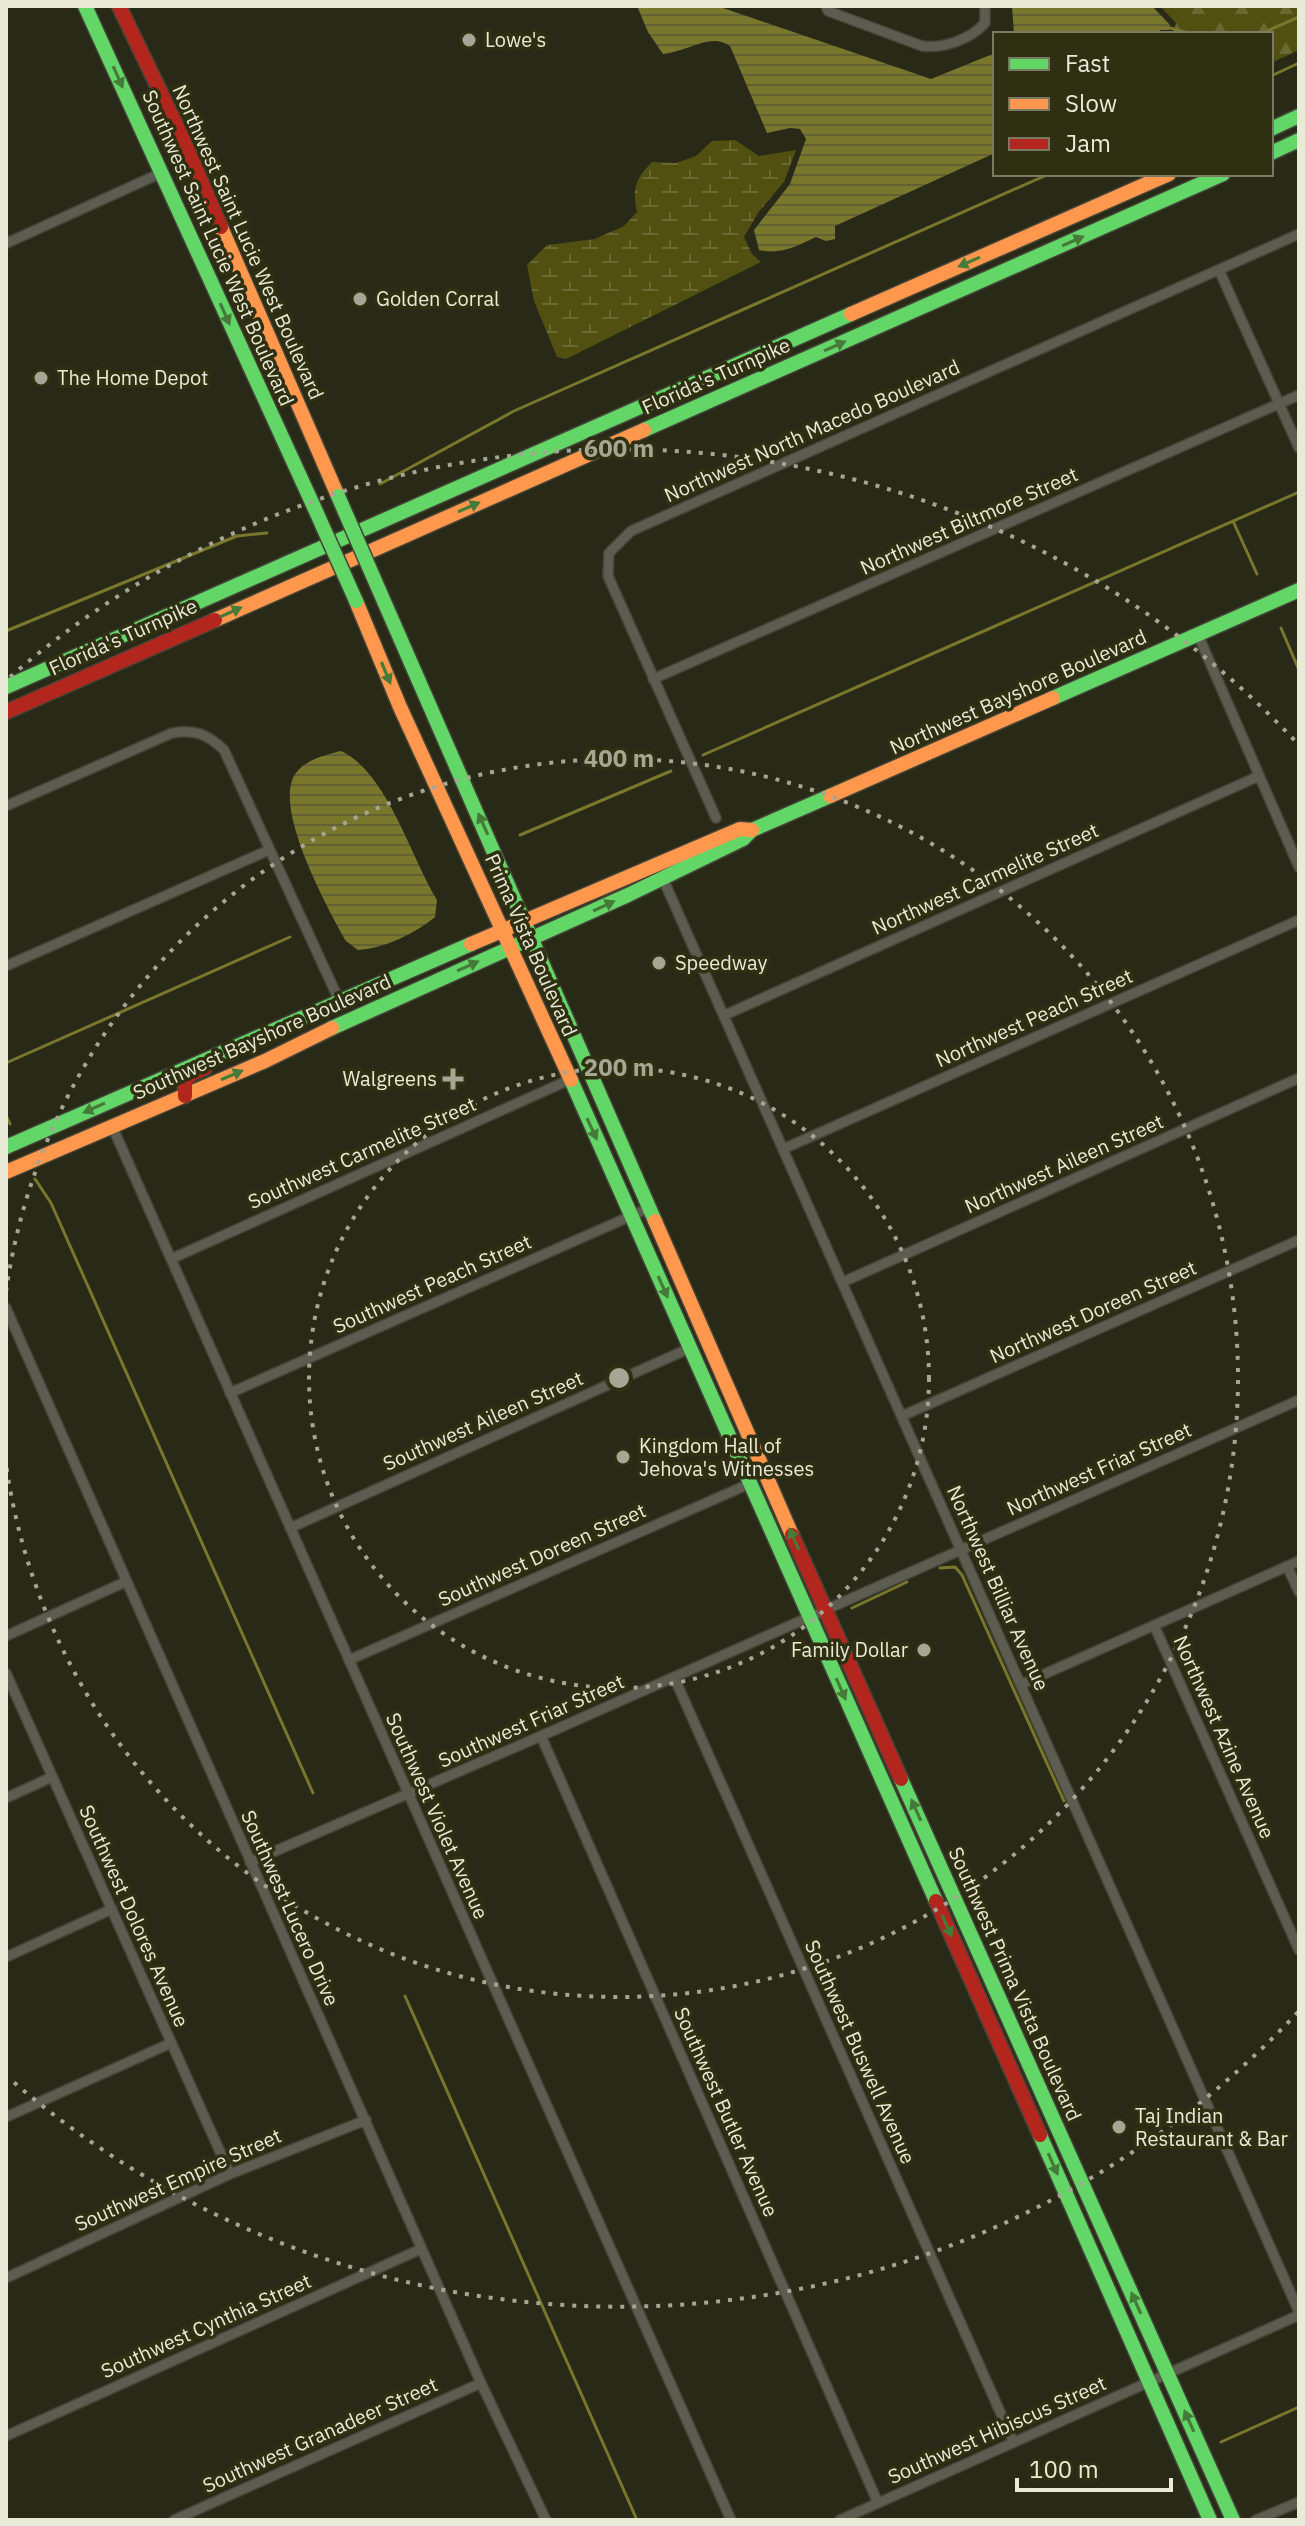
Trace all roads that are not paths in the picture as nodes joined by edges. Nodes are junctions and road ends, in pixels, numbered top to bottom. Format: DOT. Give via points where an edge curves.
graph roads {
  1 [pos="85,6"];
  2 [pos="119,6"];
  3 [pos="826,6"];
  4 [pos="985,6"];
  5 [pos="1299,116"];
  6 [pos="1273,128"];
  7 [pos="1299,140"];
  8 [pos="1273,152"];
  9 [pos="161,173"];
  10 [pos="1164,176"];
  11 [pos="1218,176"];
  12 [pos="1299,234"];
  13 [pos="6,240"];
  14 [pos="1219,270"];
  15 [pos="1299,395"];
  16 [pos="1279,403"];
  17 [pos="1299,448"];
  18 [pos="338,496"];
  19 [pos="314,507"];
  20 [pos="1299,590"];
  21 [pos="1198,635"];
  22 [pos="653,679"];
  23 [pos="6,687"];
  24 [pos="6,712"];
  25 [pos="1259,776"];
  26 [pos="6,806"];
  27 [pos="716,818"];
  28 [pos="752,830"];
  29 [pos="269,850"];
  30 [pos="1299,867"];
  31 [pos="663,879"];
  32 [pos="1299,920"];
  33 [pos="526,921"];
  34 [pos="504,930"];
  35 [pos="533,938"];
  36 [pos="511,947"];
  37 [pos="6,966"];
  38 [pos="339,1000"];
  39 [pos="725,1015"];
  40 [pos="258,1035"];
  41 [pos="166,1076"];
  42 [pos="1299,1078"];
  43 [pos="569,1080"];
  44 [pos="185,1096"];
  45 [pos="112,1126"];
  46 [pos="88,1137"];
  47 [pos="6,1147"];
  48 [pos="783,1149"];
  49 [pos="6,1172"];
  50 [pos="649,1208"];
  51 [pos="632,1215"];
  52 [pos="1299,1240"];
  53 [pos="171,1259"];
  54 [pos="843,1282"];
  55 [pos="6,1308"];
  56 [pos="690,1348"];
  57 [pos="230,1393"];
  58 [pos="1299,1400"];
  59 [pos="902,1416"];
  60 [pos="749,1484"];
  61 [pos="290,1528"];
  62 [pos="961,1549"];
  63 [pos="1299,1561"];
  64 [pos="1287,1566"];
  65 [pos="125,1582"];
  66 [pos="1299,1592"];
  67 [pos="825,1610"];
  68 [pos="809,1618"];
  69 [pos="1154,1625"];
  70 [pos="6,1636"];
  71 [pos="349,1660"];
  72 [pos="6,1673"];
  73 [pos="674,1677"];
  74 [pos="1022,1684"];
  75 [pos="541,1736"];
  76 [pos="52,1777"];
  77 [pos="407,1795"];
  78 [pos="6,1798"];
  79 [pos="250,1862"];
  80 [pos="112,1909"];
  81 [pos="1299,1950"];
  82 [pos="6,1957"];
  83 [pos="171,2043"];
  84 [pos="6,2117"];
  85 [pos="366,2120"];
  86 [pos="230,2174"];
  87 [pos="421,2249"];
  88 [pos="6,2278"];
  89 [pos="1299,2313"];
  90 [pos="1168,2374"];
  91 [pos="1150,2382"];
  92 [pos="481,2383"];
  93 [pos="6,2436"];
  94 [pos="1013,2441"];
  95 [pos="1299,2502"];
  96 [pos="878,2503"];
  97 [pos="543,2519"];
  98 [pos="174,2520"];
  99 [pos="731,2520"];
  100 [pos="840,2520"];
  101 [pos="1210,2520"];
  102 [pos="1233,2520"];
  103 [pos="1256,2520"];
  1 -- 9 [label="main road, Southwest Saint Lucie West Boulevard, one-way"];
  2 -- 18 [label="main road, Northwest Saint Lucie West Boulevard" via="182,137"];
  3 -- 4 [label="street" via="937,48 977,32 985,23"];
  5 -- 6 [label="main road"];
  7 -- 8 [label="main road"];
  9 -- 13 [label="street"];
  9 -- 19 [label="main road, Southwest Saint Lucie West Boulevard, one-way"];
  10 -- 23 [label="main road, Florida's Turnpike, one-way"];
  24 -- 11 [label="main road, Florida's Turnpike, one-way"];
  12 -- 14 [label="street, Northwest North Macedo Boulevard"];
  14 -- 16 [label="street"];
  14 -- 22 [label="street, Northwest North Macedo Boulevard" via="631,531 609,553 608,576"];
  15 -- 16 [label="street, Northwest Biltmore Street"];
  16 -- 17 [label="street"];
  16 -- 22 [label="street, Northwest Biltmore Street"];
  33 -- 18 [label="main road, Prima Vista Boulevard, one-way, bridge"];
  19 -- 34 [label="main road, Prima Vista Boulevard, one-way, bridge"];
  20 -- 21 [label="main road, Northwest Bayshore Boulevard"];
  21 -- 25 [label="street"];
  21 -- 28 [label="main road, Northwest Bayshore Boulevard"];
  22 -- 27 [label="street, Northwest North Macedo Boulevard"];
  25 -- 30 [label="street"];
  25 -- 39 [label="street, Northwest Carmelite Street"];
  26 -- 29 [label="street" via="189,730 213,739 224,750"];
  28 -- 31 [label="main road, Northwest Bayshore Boulevard"];
  28 -- 33 [label="main road, Northwest Bayshore Boulevard" via="740,829"];
  29 -- 37 [label="street"];
  29 -- 38 [label="street"];
  35 -- 31 [label="main road, Northwest Bayshore Boulevard, one-way"];
  31 -- 39 [label="street, Northwest Billiar Avenue"];
  32 -- 48 [label="street, Northwest Peach Street"];
  33 -- 34 [label="main road, Southwest Bayshore Boulevard"];
  33 -- 35 [label="main road, Prima Vista Boulevard"];
  34 -- 36 [label="main road, Prima Vista Boulevard"];
  34 -- 38 [label="main road, Southwest Bayshore Boulevard"];
  35 -- 36 [label="main road, Southwest Bayshore Boulevard"];
  35 -- 50 [label="main road, Prima Vista Boulevard"];
  36 -- 43 [label="main road, Prima Vista Boulevard"];
  44 -- 36 [label="main road, Southwest Bayshore Boulevard, one-way"];
  38 -- 40 [label="main road, Southwest Bayshore Boulevard"];
  39 -- 48 [label="street, Northwest Billiar Avenue"];
  40 -- 41 [label="main road, Southwest Bayshore Boulevard"];
  40 -- 44 [label="main road" via="251,1047 191,1074"];
  41 -- 46 [label="main road" via="165,1087 155,1098 97,1125"];
  41 -- 47 [label="main road, Southwest Bayshore Boulevard, one-way"];
  42 -- 54 [label="street, Northwest Aileen Street"];
  43 -- 51 [label="main road, Prima Vista Boulevard, one-way"];
  43 -- 53 [label="street, Southwest Carmelite Street"];
  44 -- 45 [label="main road, Southwest Bayshore Boulevard"];
  45 -- 46 [label="main road, Southwest Bayshore Boulevard"];
  45 -- 53 [label="street, Southwest Violet Avenue"];
  46 -- 49 [label="main road, Southwest Bayshore Boulevard"];
  48 -- 54 [label="street, Northwest Billiar Avenue"];
  50 -- 51 [label="street, Southwest Peach Street"];
  67 -- 50 [label="main road, Prima Vista Boulevard, one-way"];
  51 -- 56 [label="main road, Prima Vista Boulevard, one-way"];
  51 -- 57 [label="street, Southwest Peach Street"];
  52 -- 59 [label="street, Northwest Doreen Street"];
  53 -- 57 [label="street, Southwest Violet Avenue"];
  54 -- 59 [label="street, Northwest Billiar Avenue"];
  55 -- 65 [label="street, Southwest Lucero Drive"];
  56 -- 60 [label="main road, Prima Vista Boulevard"];
  56 -- 61 [label="street, Southwest Aileen Street"];
  57 -- 61 [label="street, Southwest Violet Avenue"];
  58 -- 62 [label="street, Northwest Friar Street"];
  59 -- 62 [label="street, Northwest Billiar Avenue"];
  60 -- 68 [label="main road, Prima Vista Boulevard"];
  60 -- 71 [label="street, Southwest Doreen Street"];
  61 -- 71 [label="street, Southwest Violet Avenue"];
  62 -- 67 [label="street, Northwest Friar Street"];
  62 -- 74 [label="street, Northwest Billiar Avenue"];
  63 -- 64 [label="street"];
  64 -- 66 [label="street"];
  64 -- 69 [label="street"];
  65 -- 70 [label="street"];
  65 -- 79 [label="street, Southwest Lucero Drive"];
  67 -- 68 [label="street, Southwest Friar Street"];
  90 -- 67 [label="main road, Southwest Prima Vista Boulevard, one-way"];
  68 -- 73 [label="street, Southwest Friar Street"];
  68 -- 91 [label="main road, Southwest Prima Vista Boulevard, one-way"];
  69 -- 74 [label="street"];
  69 -- 81 [label="street, Northwest Azine Avenue"];
  71 -- 77 [label="street, Southwest Violet Avenue"];
  72 -- 76 [label="street, Southwest Dolores Avenue"];
  73 -- 75 [label="street, Southwest Friar Street"];
  73 -- 94 [label="street, Southwest Buswell Avenue"];
  74 -- 89 [label="street, Northwest Billiar Avenue"];
  75 -- 77 [label="street, Southwest Friar Street"];
  75 -- 96 [label="street, Southwest Butler Avenue"];
  76 -- 78 [label="street"];
  76 -- 80 [label="street, Southwest Dolores Avenue"];
  77 -- 79 [label="street, Southwest Friar Street"];
  77 -- 99 [label="street, Southwest Violet Avenue"];
  79 -- 85 [label="street, Southwest Lucero Drive"];
  80 -- 82 [label="street"];
  80 -- 83 [label="street, Southwest Dolores Avenue"];
  83 -- 84 [label="street"];
  83 -- 86 [label="street, Southwest Dolores Avenue"];
  85 -- 86 [label="street, Southwest Empire Street"];
  85 -- 87 [label="street, Southwest Lucero Drive"];
  86 -- 88 [label="street, Southwest Empire Street"];
  87 -- 92 [label="street, Southwest Lucero Drive"];
  87 -- 93 [label="street, Southwest Cynthia Street"];
  89 -- 90 [label="street, Southwest Hibiscus Street"];
  90 -- 91 [label="street, Southwest Hibiscus Street"];
  102 -- 90 [label="main road, Southwest Prima Vista Boulevard, one-way"];
  91 -- 94 [label="street, Southwest Hibiscus Street"];
  91 -- 101 [label="main road, Southwest Prima Vista Boulevard"];
  92 -- 97 [label="street, Southwest Lucero Drive"];
  92 -- 98 [label="street, Southwest Granadeer Street"];
  94 -- 96 [label="street, Southwest Hibiscus Street"];
  95 -- 103 [label="street"];
  96 -- 100 [label="street, Southwest Hibiscus Street"];
}
